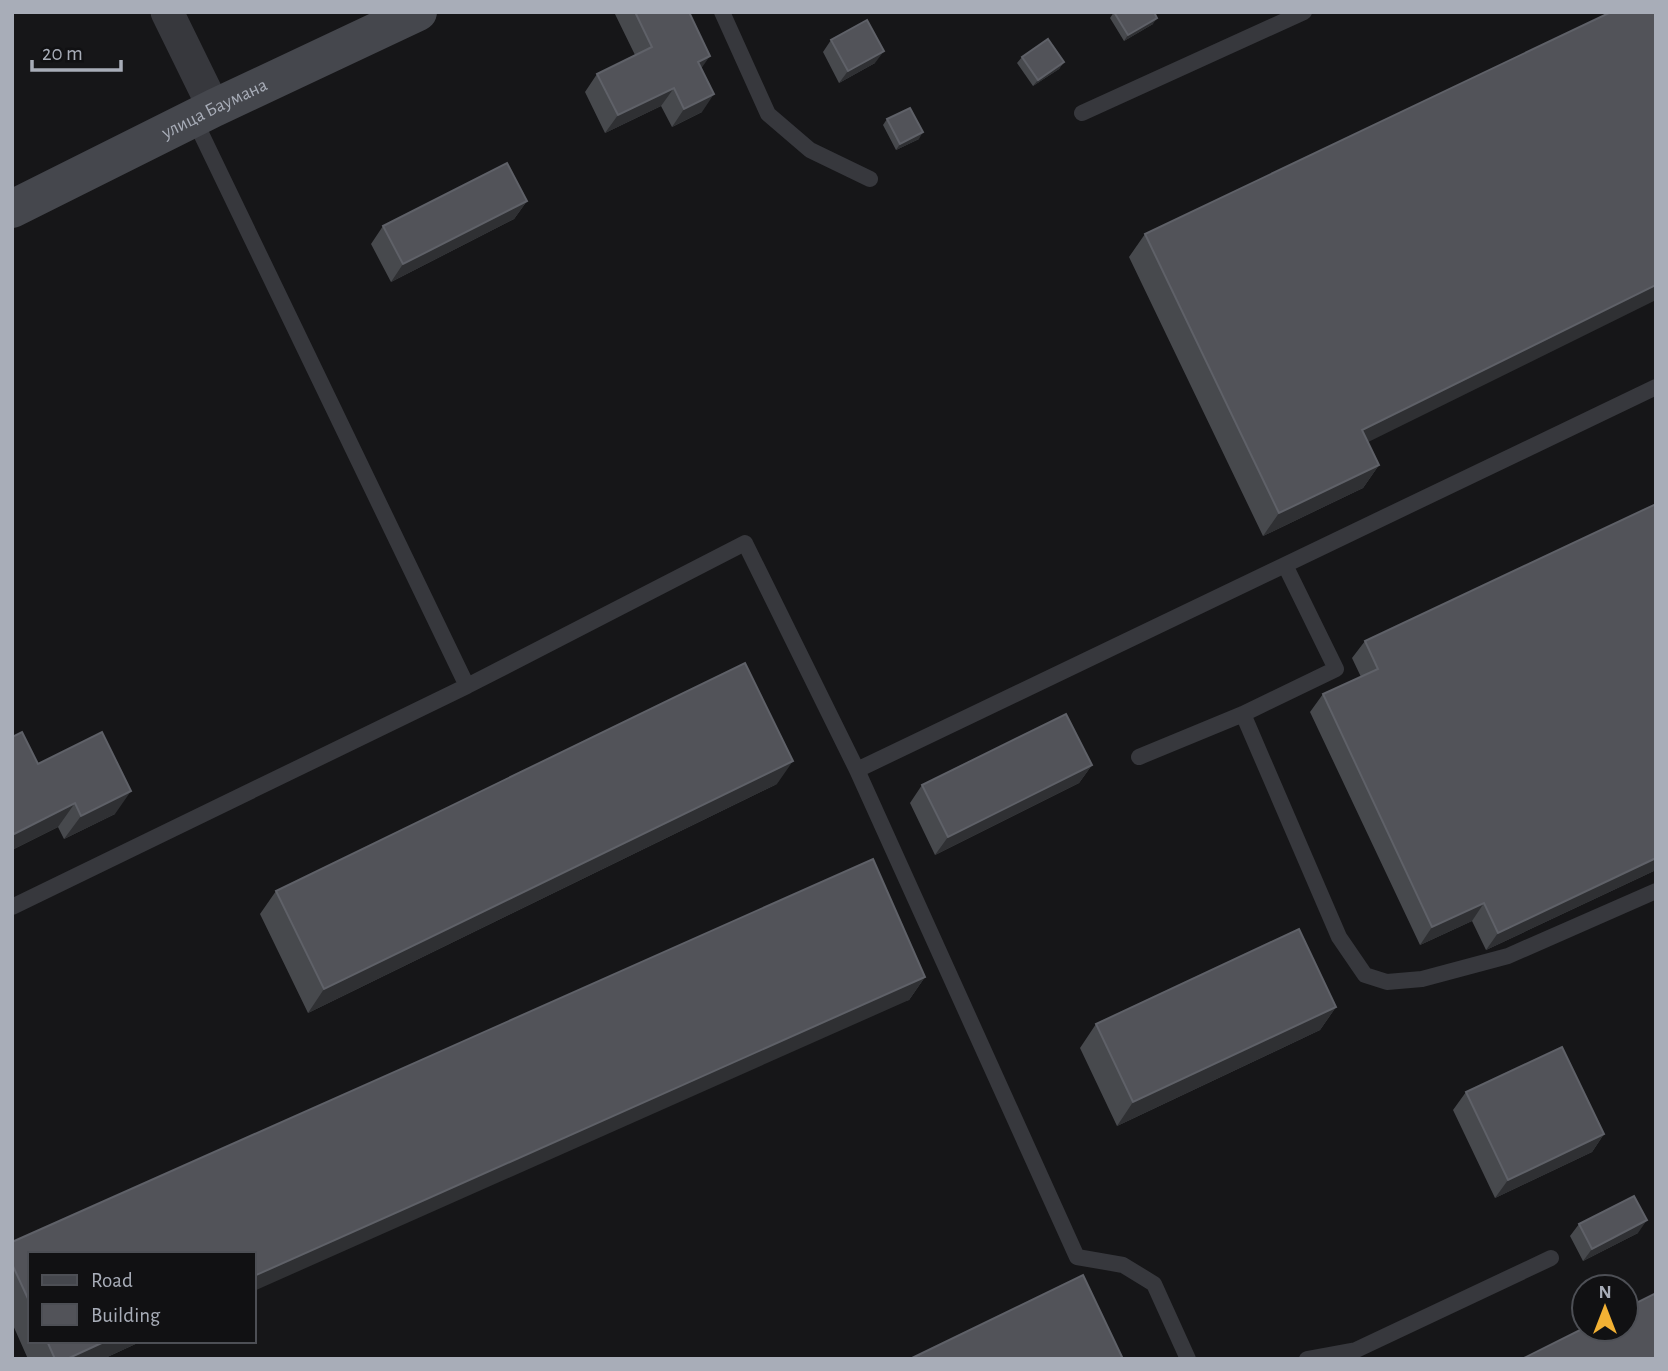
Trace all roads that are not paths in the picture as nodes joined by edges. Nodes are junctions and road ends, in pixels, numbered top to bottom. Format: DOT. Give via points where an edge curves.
graph roads {
  1 [pos="167,12"];
  2 [pos="418,12"];
  3 [pos="722,12"];
  4 [pos="1304,12"];
  5 [pos="1083,113"];
  6 [pos="204,114"];
  7 [pos="870,179"];
  8 [pos="12,209"];
  9 [pos="1656,387"];
  10 [pos="1285,565"];
  11 [pos="467,685"];
  12 [pos="1242,714"];
  13 [pos="1139,757"];
  14 [pos="857,770"];
  15 [pos="1656,891"];
  16 [pos="12,907"];
  17 [pos="1551,1258"];
  18 [pos="1188,1359"];
  19 [pos="1307,1359"];
  1 -- 6 [label="street"];
  2 -- 6 [label="main road, улица Баумана"];
  3 -- 7 [label="lane" via="768,114 810,150"];
  4 -- 5 [label="lane"];
  6 -- 8 [label="main road, улица Баумана"];
  6 -- 11 [label="lane"];
  9 -- 10 [label="lane"];
  10 -- 12 [label="lane" via="1336,669"];
  10 -- 14 [label="lane"];
  11 -- 14 [label="lane" via="745,542"];
  11 -- 16 [label="lane"];
  12 -- 13 [label="lane"];
  12 -- 15 [label="lane" via="1339,937 1365,975 1387,982 1422,979 1508,956"];
  14 -- 18 [label="lane" via="1077,1257 1123,1265 1154,1284"];
  17 -- 19 [label="lane" via="1356,1350"];
}
